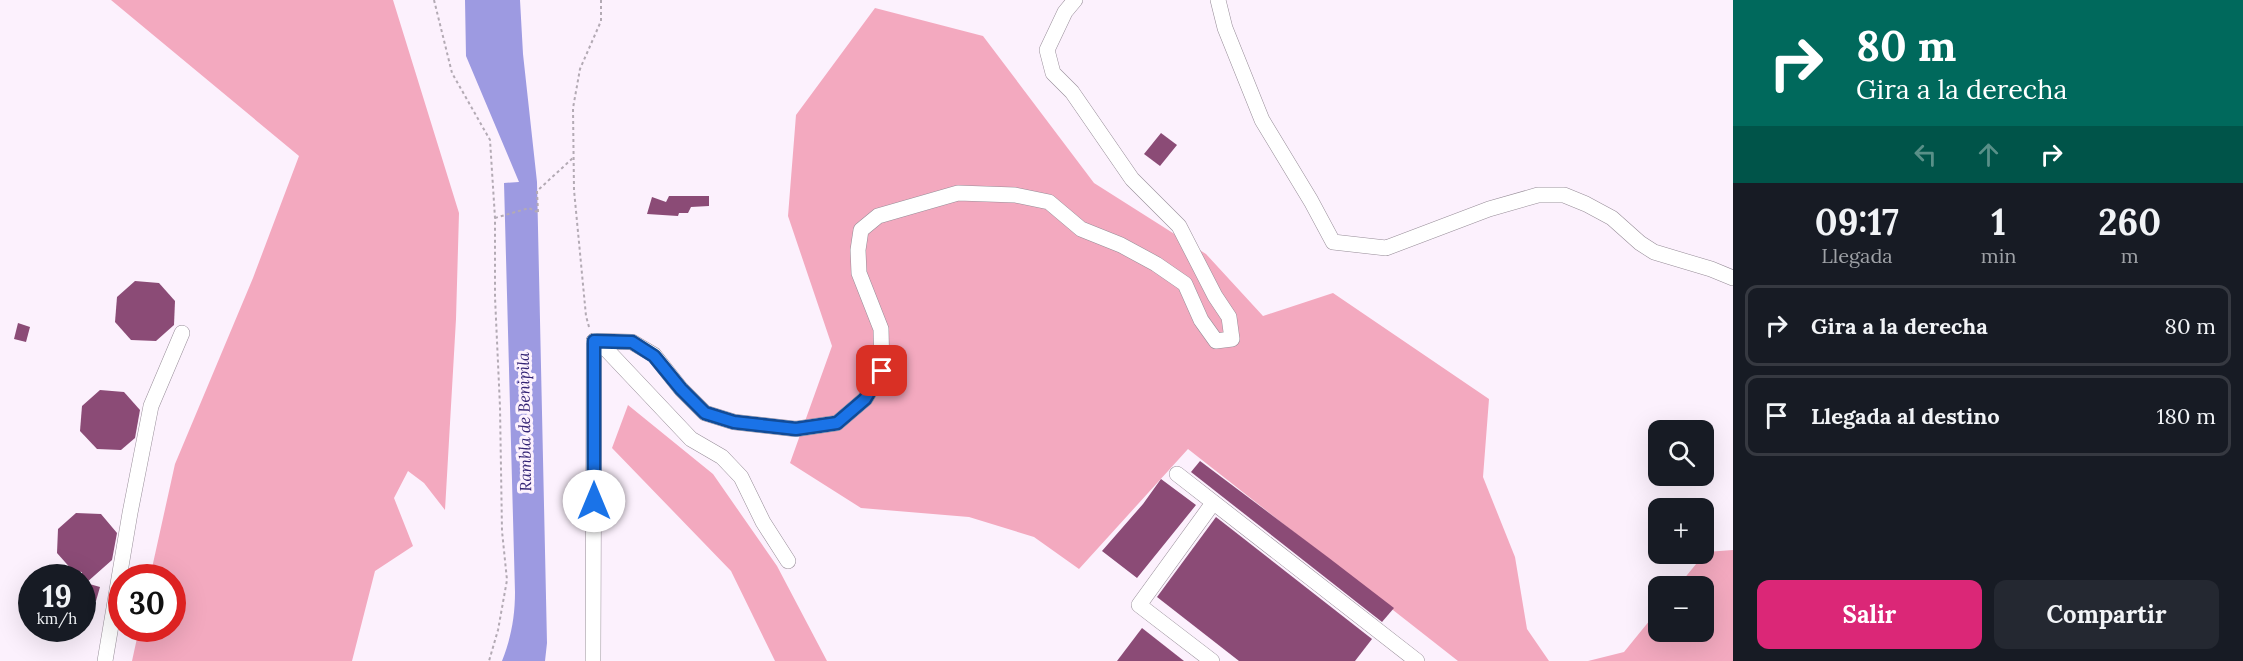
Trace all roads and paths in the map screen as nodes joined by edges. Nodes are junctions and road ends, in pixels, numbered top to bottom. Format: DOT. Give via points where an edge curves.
graph roads {
  1 [pos="434,0"];
  2 [pos="600,0"];
  3 [pos="1075,0"];
  4 [pos="1218,0"];
  5 [pos="574,157"];
  6 [pos="495,218"];
  7 [pos="1733,278"];
  8 [pos="182,333"];
  9 [pos="594,341"];
  10 [pos="1176,474"];
  11 [pos="1213,502"];
  12 [pos="788,561"];
  13 [pos="105,661"];
  14 [pos="489,661"];
  15 [pos="593,661"];
  16 [pos="1212,661"];
  17 [pos="1417,661"];
  1 -- 6 [label="path" via="452,74 490,140"];
  2 -- 5 [label="path" via="601,21 580,69 573,108"];
  3 -- 9 [label="street" via="1047,50 1053,73 1072,92 1132,179 1179,226 1229,316 1232,339 1216,340 1201,320 1185,284 1121,245 1081,229 1049,202 1015,195 958,193 878,216 861,230 859,273 880,329 882,371 865,399 837,423 796,429 734,422 705,413 654,356 632,342"];
  4 -- 7 [label="street" via="1225,28 1262,120 1333,242 1386,248 1538,195 1564,195 1612,218 1654,252"];
  5 -- 6 [label="path" via="537,191 537,212 529,208"];
  5 -- 9 [label="path" via="585,316"];
  6 -- 14 [label="path" via="502,531 507,580"];
  8 -- 13 [label="street" via="151,406"];
  9 -- 12 [label="street" via="691,439 722,457 741,477"];
  9 -- 15 [label="street"];
  10 -- 11 [label="street"];
  11 -- 16 [label="street" via="1139,605"];
  11 -- 17 [label="street"];
}
